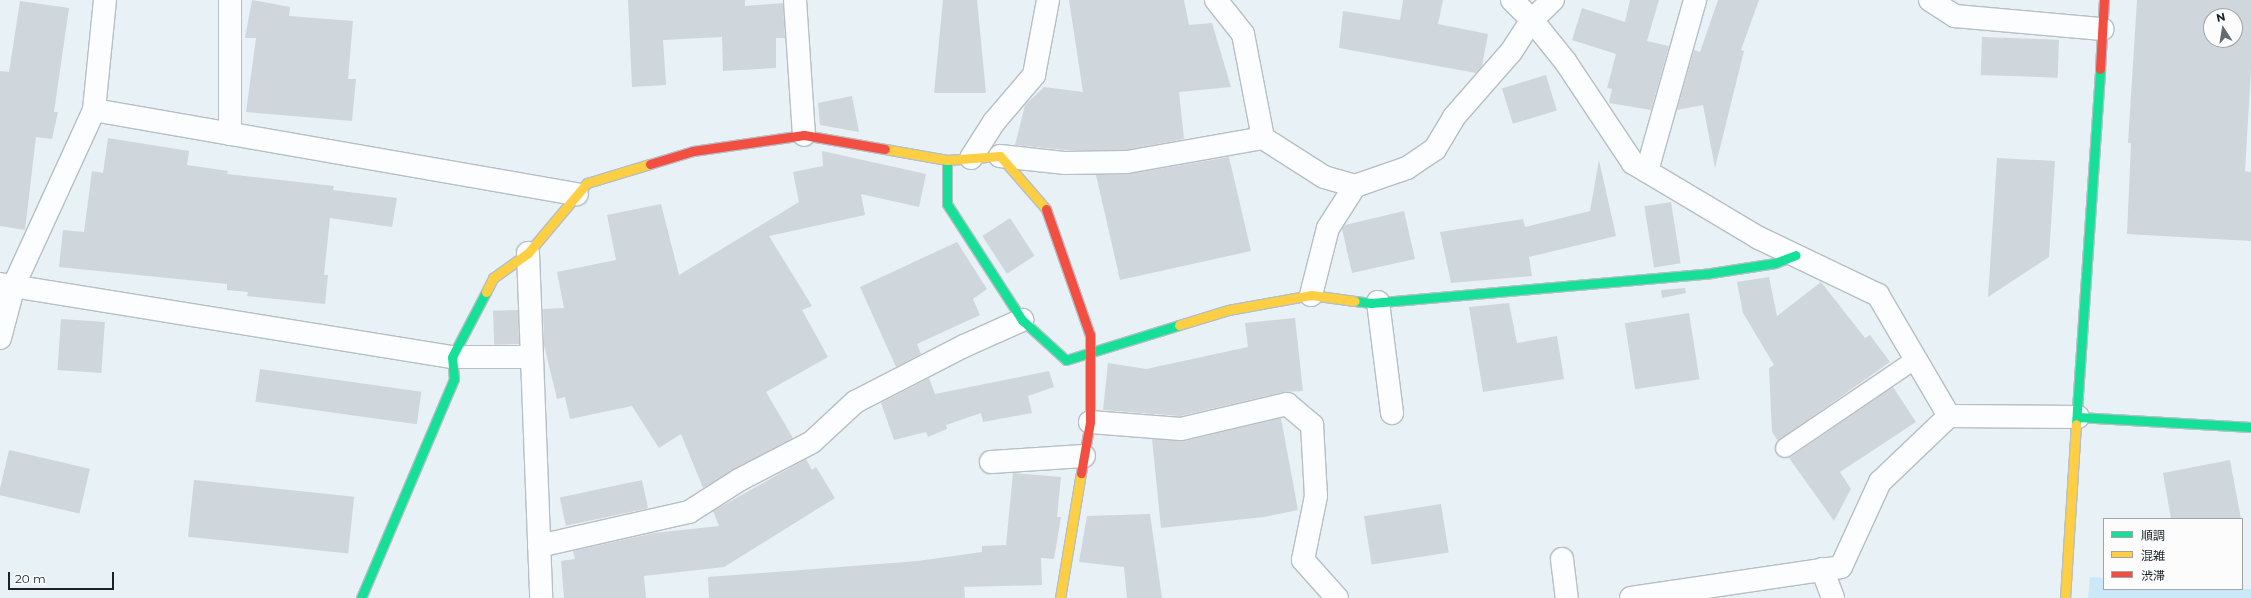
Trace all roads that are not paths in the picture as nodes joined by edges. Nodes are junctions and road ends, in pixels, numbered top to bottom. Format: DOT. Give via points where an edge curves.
graph roads {
  1 [pos="105,0"];
  2 [pos="230,0"];
  3 [pos="795,0"];
  4 [pos="1048,0"];
  5 [pos="1216,0"];
  6 [pos="1512,0"];
  7 [pos="1553,0"];
  8 [pos="1695,0"];
  9 [pos="1930,0"];
  10 [pos="2104,0"];
  11 [pos="1532,20"];
  12 [pos="2102,30"];
  13 [pos="94,110"];
  14 [pos="230,134"];
  15 [pos="804,135"];
  16 [pos="1263,138"];
  17 [pos="1000,156"];
  18 [pos="971,158"];
  19 [pos="947,160"];
  20 [pos="1647,171"];
  21 [pos="1356,186"];
  22 [pos="578,194"];
  23 [pos="528,253"];
  24 [pos="1796,256"];
  25 [pos="7,284"];
  26 [pos="1311,295"];
  27 [pos="1378,302"];
  28 [pos="1022,320"];
  29 [pos="0,338"];
  30 [pos="1092,354"];
  31 [pos="452,357"];
  32 [pos="530,357"];
  33 [pos="1916,359"];
  34 [pos="1392,413"];
  35 [pos="1949,416"];
  36 [pos="2078,418"];
  37 [pos="1090,422"];
  38 [pos="2251,427"];
  39 [pos="1785,448"];
  40 [pos="1084,456"];
  41 [pos="991,462"];
  42 [pos="539,546"];
  43 [pos="1562,559"];
  44 [pos="1822,569"];
  45 [pos="361,598"];
  46 [pos="541,598"];
  47 [pos="1060,598"];
  48 [pos="1337,598"];
  49 [pos="1568,598"];
  50 [pos="1631,598"];
  51 [pos="1833,598"];
  52 [pos="2065,598"];
  1 -- 13 [label="street"];
  2 -- 14 [label="street"];
  3 -- 15 [label="street"];
  4 -- 18 [label="street" via="1034,75 994,122"];
  5 -- 16 [label="street" via="1243,34"];
  6 -- 11 [label="street"];
  7 -- 11 [label="street"];
  8 -- 20 [label="street"];
  9 -- 12 [label="street" via="1955,16"];
  10 -- 12 [label="street"];
  11 -- 20 [label="street" via="1633,163"];
  11 -- 21 [label="street" via="1511,52 1454,117 1435,149 1407,168"];
  12 -- 36 [label="street"];
  13 -- 14 [label="street"];
  13 -- 25 [label="street"];
  14 -- 22 [label="street"];
  15 -- 19 [label="street"];
  15 -- 22 [label="street" via="693,151 587,184"];
  16 -- 17 [label="street" via="1127,162 1064,163"];
  16 -- 21 [label="street" via="1324,177"];
  17 -- 18 [label="street"];
  17 -- 30 [label="street" via="1044,204 1090,335"];
  18 -- 19 [label="street"];
  19 -- 28 [label="street" via="947,204"];
  20 -- 24 [label="street" via="1759,238"];
  21 -- 26 [label="street" via="1328,228"];
  22 -- 23 [label="street"];
  23 -- 31 [label="street" via="493,278"];
  23 -- 32 [label="street"];
  24 -- 27 [label="street" via="1775,263 1711,274"];
  24 -- 33 [label="street" via="1878,295"];
  25 -- 29 [label="street"];
  25 -- 31 [label="street"];
  26 -- 27 [label="street"];
  26 -- 30 [label="street" via="1228,310"];
  27 -- 34 [label="street"];
  28 -- 30 [label="street" via="1066,360"];
  28 -- 42 [label="street" via="964,346 855,402 812,442 739,480 689,512"];
  30 -- 37 [label="street"];
  31 -- 32 [label="street"];
  31 -- 45 [label="street" via="454,379"];
  32 -- 42 [label="street"];
  33 -- 35 [label="street"];
  33 -- 39 [label="lane"];
  35 -- 36 [label="street"];
  35 -- 44 [label="street" via="1880,482 1841,566"];
  36 -- 38 [label="street"];
  36 -- 52 [label="street"];
  37 -- 40 [label="street"];
  37 -- 48 [label="street" via="1181,429 1287,404 1312,425 1316,496 1303,560"];
  40 -- 41 [label="street"];
  40 -- 47 [label="street"];
  42 -- 46 [label="street"];
  43 -- 49 [label="street"];
  44 -- 50 [label="street"];
  44 -- 51 [label="street"];
}
